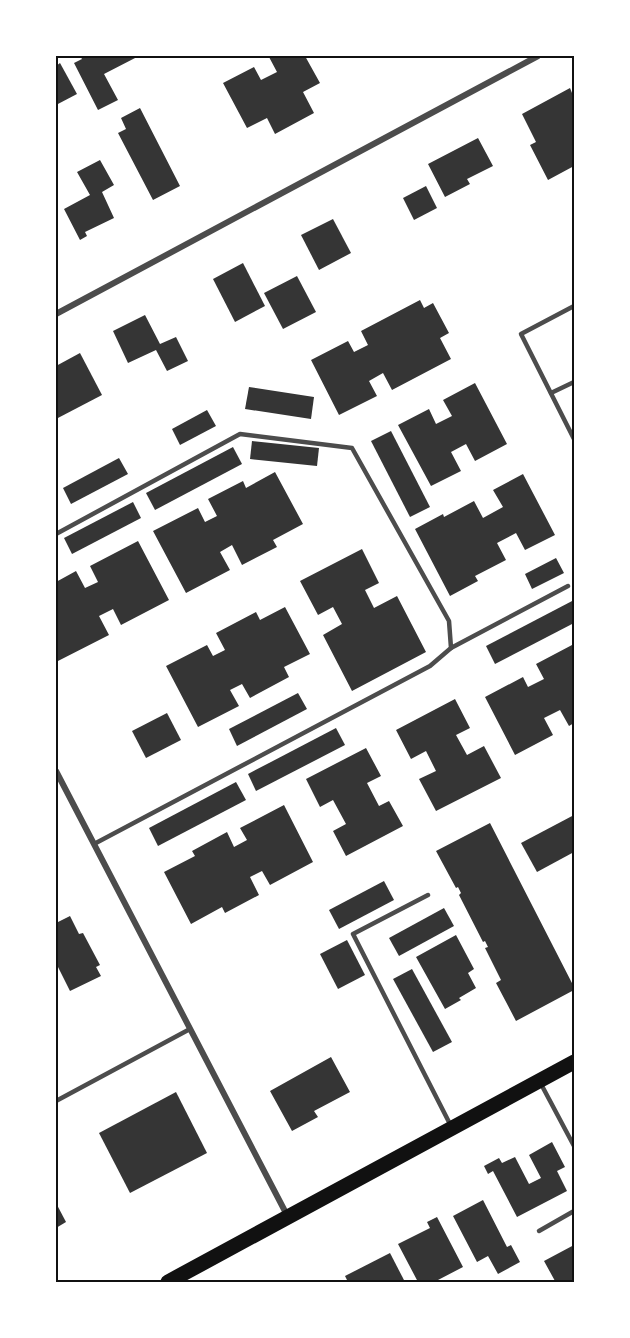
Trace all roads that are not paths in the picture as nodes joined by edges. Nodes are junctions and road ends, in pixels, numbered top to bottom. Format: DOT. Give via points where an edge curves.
graph roads {
  1 [pos="538,56"];
  2 [pos="574,306"];
  3 [pos="56,314"];
  4 [pos="574,382"];
  5 [pos="551,393"];
  6 [pos="574,439"];
  7 [pos="56,534"];
  8 [pos="568,586"];
  9 [pos="451,648"];
  10 [pos="56,771"];
  11 [pos="94,844"];
  12 [pos="428,895"];
  13 [pos="190,1029"];
  14 [pos="574,1062"];
  15 [pos="539,1082"];
  16 [pos="56,1101"];
  17 [pos="452,1129"];
  18 [pos="574,1146"];
  19 [pos="574,1211"];
  20 [pos="288,1217"];
  21 [pos="539,1230"];
  22 [pos="168,1282"];
  1 -- 3 [label="street"];
  2 -- 5 [label="lane" via="521,334"];
  4 -- 5 [label="lane"];
  5 -- 6 [label="lane"];
  7 -- 9 [label="lane" via="240,434 352,448 449,621"];
  8 -- 9 [label="lane"];
  9 -- 11 [label="lane" via="430,666"];
  10 -- 11 [label="street"];
  11 -- 13 [label="street"];
  12 -- 17 [label="lane" via="353,934"];
  13 -- 16 [label="lane"];
  13 -- 20 [label="street"];
  14 -- 15 [label="main road"];
  15 -- 17 [label="main road"];
  15 -- 18 [label="lane"];
  17 -- 20 [label="main road"];
  19 -- 21 [label="lane"];
  20 -- 22 [label="main road"];
}
